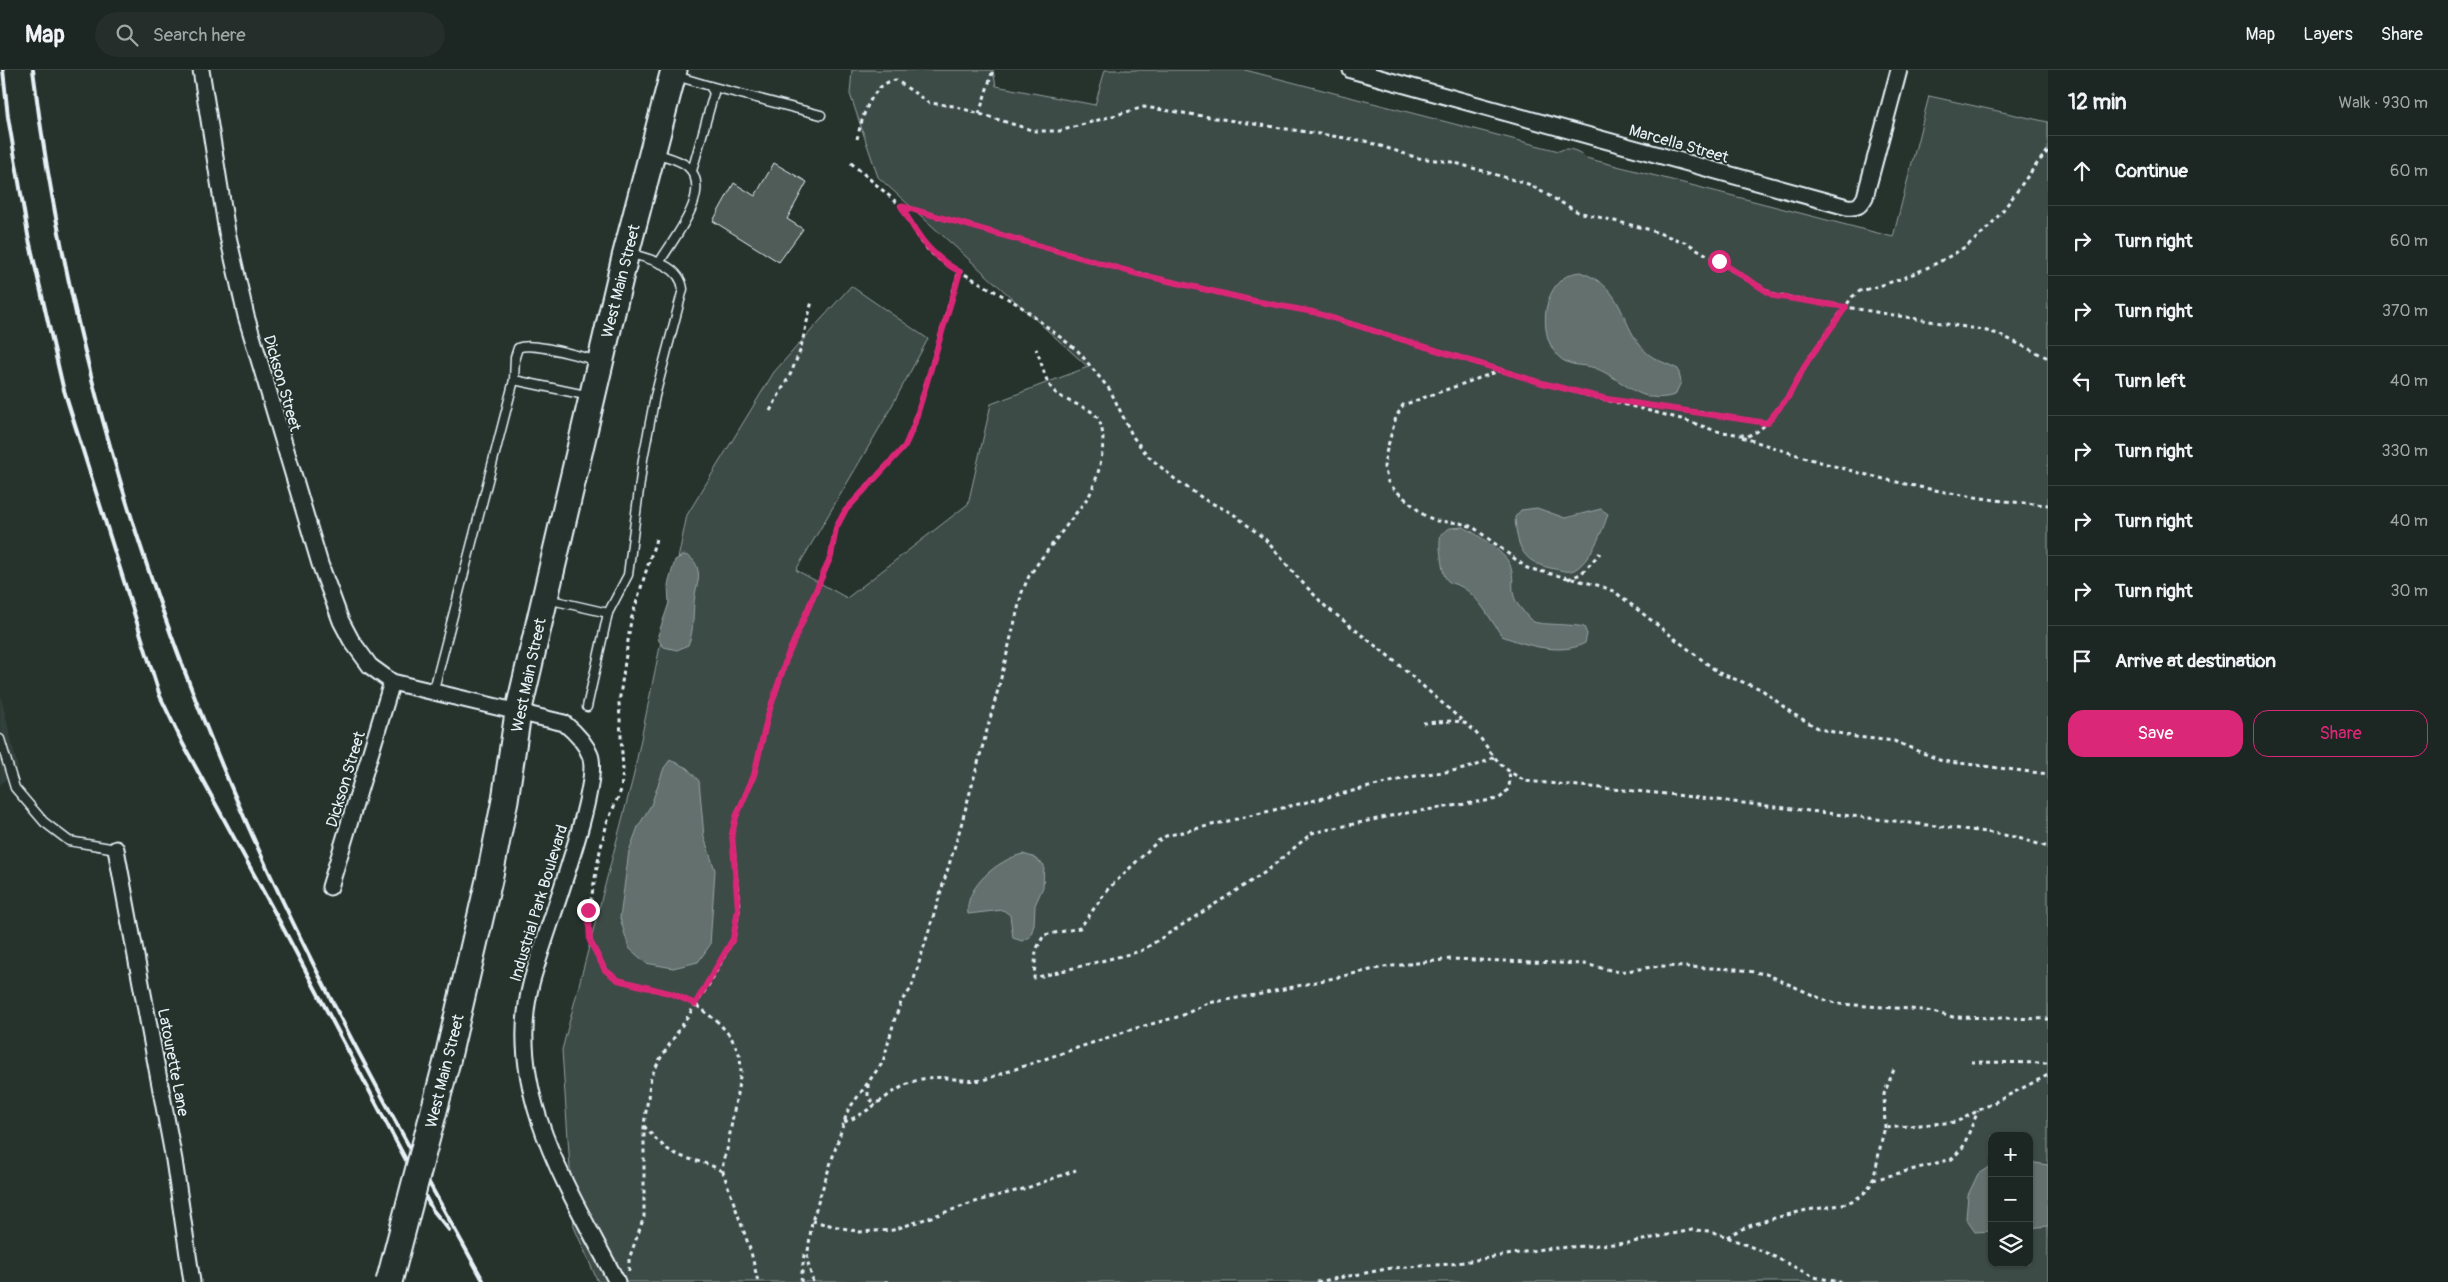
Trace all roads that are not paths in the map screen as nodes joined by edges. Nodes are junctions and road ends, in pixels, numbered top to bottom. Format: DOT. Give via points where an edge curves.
graph roads {
  1 [pos="201,70"];
  2 [pos="1351,70"];
  3 [pos="1899,70"];
  4 [pos="673,73"];
  5 [pos="710,86"];
  6 [pos="821,115"];
  7 [pos="652,152"];
  8 [pos="692,171"];
  9 [pos="626,252"];
  10 [pos="659,263"];
  11 [pos="600,361"];
  12 [pos="514,380"];
  13 [pos="592,397"];
  14 [pos="545,598"];
  15 [pos="608,613"];
  16 [pos="392,682"];
  17 [pos="433,693"];
  18 [pos="587,707"];
  19 [pos="518,713"];
  20 [pos="0,739"];
  21 [pos="116,849"];
  22 [pos="330,887"];
  23 [pos="624,1279"];
  24 [pos="192,1282"];
  25 [pos="389,1282"];
  1 -- 16 [label="street, Dickson Street" via="225,222 246,316 317,555 351,640 370,666"];
  2 -- 3 [label="street, Marcella Street" via="1847,208 1861,205 1865,197"];
  4 -- 5 [label="lane"];
  4 -- 7 [label="main road, West Main Street"];
  5 -- 6 [label="lane"];
  5 -- 8 [label="lane" via="714,94"];
  7 -- 8 [label="lane" via="676,160"];
  7 -- 9 [label="main road, West Main Street"];
  8 -- 10 [label="lane" via="698,184 696,200"];
  9 -- 10 [label="lane"];
  9 -- 11 [label="main road, West Main Street"];
  10 -- 15 [label="lane" via="678,275 682,289 654,396 628,575"];
  11 -- 12 [label="lane" via="522,346 515,356"];
  11 -- 13 [label="main road, West Main Street"];
  12 -- 13 [label="lane"];
  12 -- 17 [label="lane"];
  13 -- 14 [label="main road, West Main Street"];
  14 -- 15 [label="lane"];
  14 -- 19 [label="main road, West Main Street"];
  15 -- 18 [label="lane"];
  16 -- 17 [label="street, Dickson Street"];
  16 -- 22 [label="street, Dickson Street"];
  17 -- 19 [label="street, Dickson Street"];
  19 -- 23 [label="street, Industrial Park Boulevard" via="564,723 578,735 591,756 593,773 585,810 530,985 526,1043 528,1073 540,1128 558,1169"];
  19 -- 25 [label="main road, West Main Street, bridge" via="489,880 447,1060"];
  20 -- 21 [label="lane" via="15,788 44,822 69,841"];
  21 -- 24 [label="street, Latourette Lane" via="174,1160"];
}
